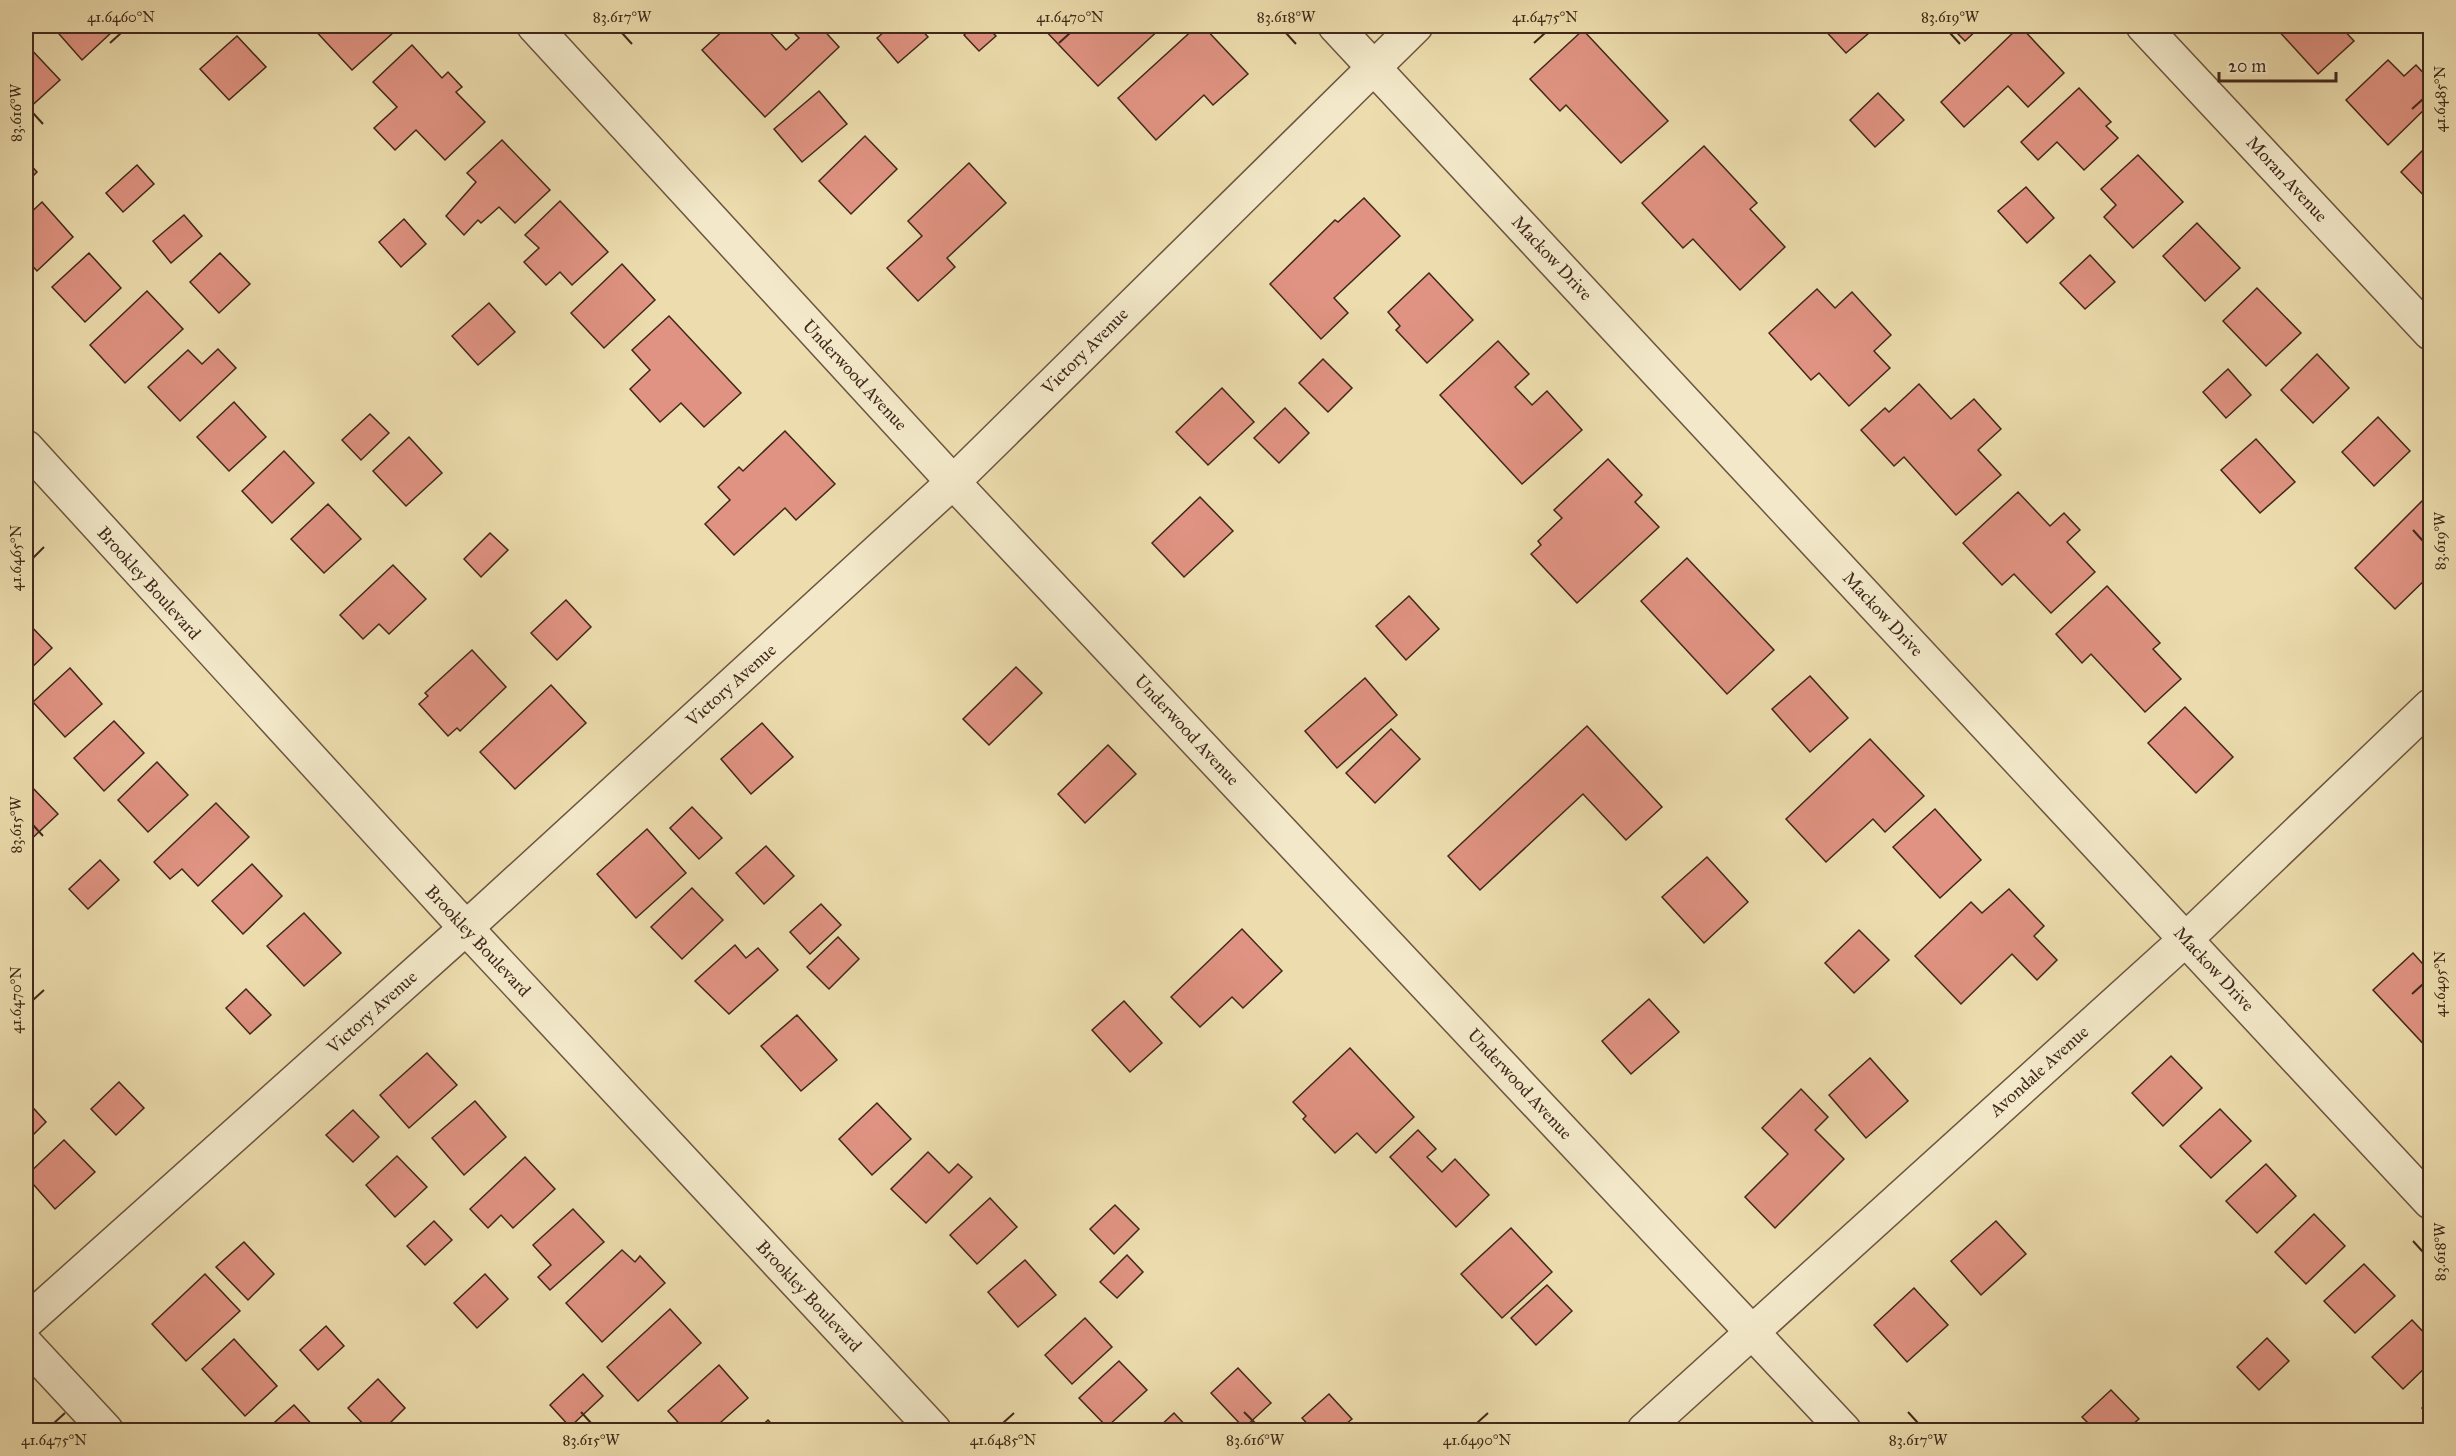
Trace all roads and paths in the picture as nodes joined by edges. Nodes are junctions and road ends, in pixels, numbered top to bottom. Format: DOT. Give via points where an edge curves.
graph roads {
  1 [pos="534,26"];
  2 [pos="1335,26"];
  3 [pos="1416,26"];
  4 [pos="2143,26"];
  5 [pos="1373,66"];
  6 [pos="2430,333"];
  7 [pos="26,447"];
  8 [pos="953,482"];
  9 [pos="2430,706"];
  10 [pos="466,928"];
  11 [pos="2186,939"];
  12 [pos="2430,1202"];
  13 [pos="26,1322"];
  14 [pos="1752,1331"];
  15 [pos="26,1344"];
  16 [pos="106,1431"];
  17 [pos="934,1431"];
  18 [pos="1644,1431"];
  19 [pos="1844,1431"];
  1 -- 8 [label="street, Underwood Avenue"];
  2 -- 5 [label="street, Mackow Drive"];
  3 -- 5 [label="street, Victory Avenue"];
  4 -- 6 [label="street, Moran Avenue"];
  5 -- 8 [label="street, Victory Avenue"];
  5 -- 11 [label="street, Mackow Drive"];
  7 -- 10 [label="street, Brookley Boulevard"];
  8 -- 10 [label="street, Victory Avenue"];
  8 -- 14 [label="street, Underwood Avenue"];
  9 -- 11 [label="street, Avondale Avenue"];
  10 -- 13 [label="street, Victory Avenue"];
  10 -- 17 [label="street, Brookley Boulevard"];
  11 -- 12 [label="street, Mackow Drive"];
  11 -- 14 [label="street, Avondale Avenue"];
  14 -- 18 [label="street, Avondale Avenue"];
  14 -- 19 [label="street, Underwood Avenue"];
  15 -- 16 [label="street"];
}
